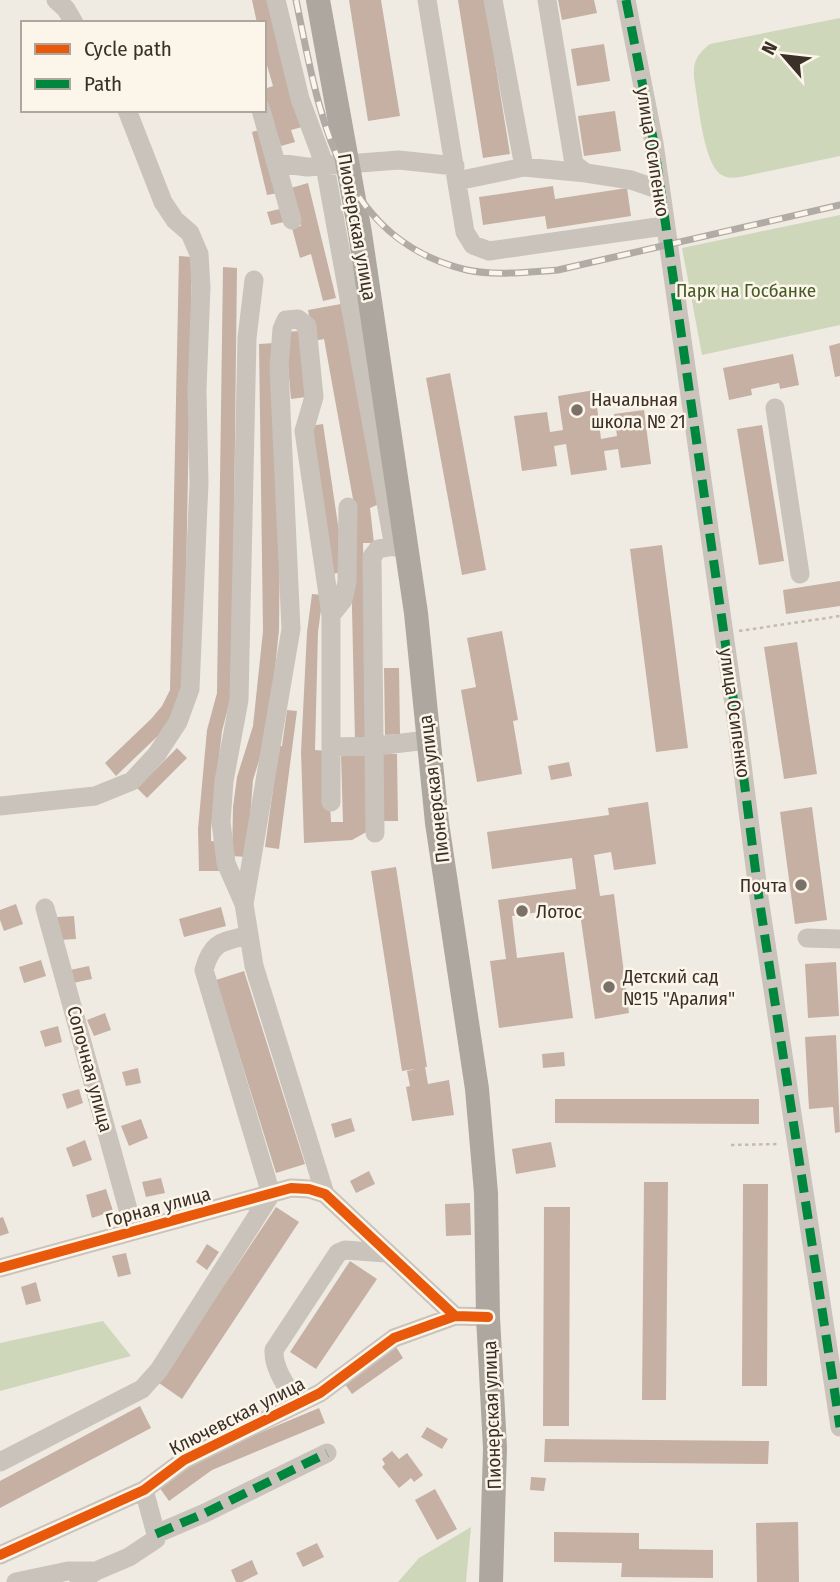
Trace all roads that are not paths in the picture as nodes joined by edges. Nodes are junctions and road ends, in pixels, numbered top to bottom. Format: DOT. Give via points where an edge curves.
graph roads {
  1 [pos="57,0"];
  2 [pos="276,0"];
  3 [pos="318,0"];
  4 [pos="427,0"];
  5 [pos="493,0"];
  6 [pos="547,0"];
  7 [pos="626,0"];
  8 [pos="73,21"];
  9 [pos="128,112"];
  10 [pos="262,112"];
  11 [pos="277,163"];
  12 [pos="336,166"];
  13 [pos="524,167"];
  14 [pos="586,173"];
  15 [pos="456,174"];
  16 [pos="660,190"];
  17 [pos="292,220"];
  18 [pos="664,226"];
  19 [pos="254,280"];
  20 [pos="775,408"];
  21 [pos="348,507"];
  22 [pos="400,545"];
  23 [pos="800,574"];
  24 [pos="331,615"];
  25 [pos="428,740"];
  26 [pos="376,746"];
  27 [pos="331,747"];
  28 [pos="331,802"];
  29 [pos="0,806"];
  30 [pos="375,833"];
  31 [pos="244,904"];
  32 [pos="45,908"];
  33 [pos="249,935"];
  34 [pos="807,938"];
  35 [pos="840,939"];
  36 [pos="271,1194"];
  37 [pos="325,1194"];
  38 [pos="134,1231"];
  39 [pos="386,1253"];
  40 [pos="0,1268"];
  41 [pos="455,1316"];
  42 [pos="488,1317"];
  43 [pos="297,1404"];
  44 [pos="840,1427"];
  45 [pos="327,1453"];
  46 [pos="0,1462"];
  47 [pos="144,1490"];
  48 [pos="156,1534"];
  49 [pos="0,1555"];
  50 [pos="96,1571"];
  51 [pos="16,1582"];
  52 [pos="79,1582"];
  53 [pos="491,1582"];
  1 -- 8 [label="street"];
  2 -- 12 [label="street" via="300,99"];
  3 -- 12 [label="main road, Пионерская улица"];
  4 -- 15 [label="street"];
  5 -- 13 [label="street"];
  6 -- 14 [label="street" via="574,164"];
  7 -- 16 [label="street, улица Осипенко"];
  9 -- 29 [label="street" via="163,202 190,233 198,254 199,483 190,689 178,722 132,781 94,796"];
  10 -- 11 [label="street"];
  11 -- 12 [label="street"];
  11 -- 17 [label="street"];
  12 -- 15 [label="street" via="399,160"];
  12 -- 22 [label="main road, Пионерская улица" via="362,247"];
  13 -- 14 [label="street"];
  13 -- 15 [label="street"];
  14 -- 16 [label="street"];
  15 -- 18 [label="street" via="465,232 473,245 489,251"];
  16 -- 18 [label="street, улица Осипенко"];
  18 -- 44 [label="street, улица Осипенко"];
  19 -- 31 [label="street" via="247,338 239,701 221,822 226,863"];
  20 -- 23 [label="street"];
  21 -- 24 [label="street" via="347,582 343,600"];
  22 -- 25 [label="main road, Пионерская улица" via="416,613"];
  22 -- 26 [label="street" via="378,550 372,557"];
  24 -- 27 [label="street"];
  24 -- 31 [label="street" via="304,430 314,397 307,326 298,318 286,320 282,329 279,368 291,629"];
  25 -- 26 [label="street"];
  25 -- 42 [label="main road, Пионерская улица" via="477,1089 486,1193"];
  26 -- 27 [label="street"];
  26 -- 30 [label="street"];
  27 -- 28 [label="street"];
  31 -- 33 [label="street"];
  32 -- 38 [label="street, Сопочная улица"];
  33 -- 36 [label="street" via="218,943 204,970"];
  33 -- 37 [label="street" via="254,966"];
  34 -- 35 [label="street"];
  36 -- 37 [label="street, Горная улица" via="291,1188"];
  36 -- 38 [label="street, Горная улица"];
  36 -- 46 [label="street" via="159,1370 142,1389"];
  37 -- 39 [label="street"];
  38 -- 40 [label="street, Горная улица"];
  39 -- 41 [label="street"];
  39 -- 43 [label="street" via="338,1253 274,1350 277,1368"];
  41 -- 42 [label="street, Ключевская улица"];
  41 -- 43 [label="street, Ключевская улица" via="394,1338 320,1393"];
  42 -- 53 [label="main road, Пионерская улица" via="495,1448"];
  43 -- 47 [label="street, Ключевская улица" via="184,1460"];
  45 -- 48 [label="street"];
  47 -- 48 [label="street"];
  47 -- 49 [label="street, Ключевская улица"];
  48 -- 50 [label="street" via="156,1539 129,1557"];
  50 -- 51 [label="street" via="68,1571"];
  50 -- 52 [label="street"];
}
